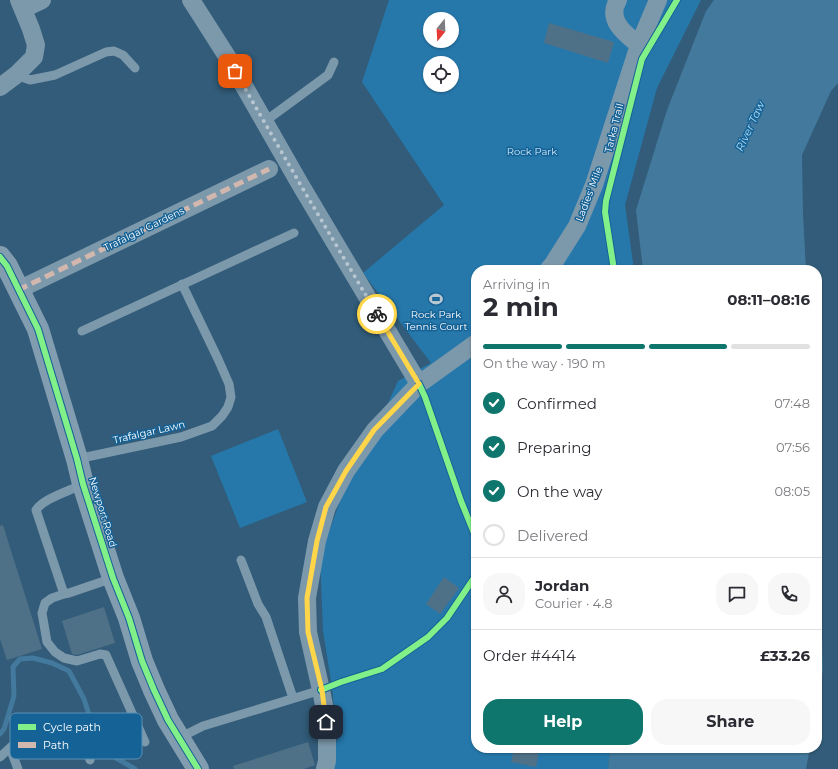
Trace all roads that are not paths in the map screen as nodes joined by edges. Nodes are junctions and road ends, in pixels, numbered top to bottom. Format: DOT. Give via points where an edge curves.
graph roads {
  1 [pos="42,0"];
  2 [pos="191,0"];
  3 [pos="618,0"];
  4 [pos="658,0"];
  5 [pos="21,5"];
  6 [pos="639,45"];
  7 [pos="334,62"];
  8 [pos="135,68"];
  9 [pos="16,75"];
  10 [pos="0,86"];
  11 [pos="264,122"];
  12 [pos="269,169"];
  13 [pos="294,233"];
  14 [pos="0,257"];
  15 [pos="552,265"];
  16 [pos="182,284"];
  17 [pos="18,290"];
  18 [pos="82,331"];
  19 [pos="471,347"];
  20 [pos="419,384"];
  21 [pos="77,459"];
  22 [pos="83,484"];
  23 [pos="241,560"];
  24 [pos="114,578"];
  25 [pos="64,594"];
  26 [pos="322,690"];
  27 [pos="293,698"];
  28 [pos="132,713"];
  29 [pos="142,735"];
  30 [pos="179,738"];
  31 [pos="145,742"];
  32 [pos="10,748"];
  33 [pos="0,757"];
  34 [pos="14,759"];
  35 [pos="18,769"];
  36 [pos="198,769"];
  37 [pos="325,769"];
  1 -- 5 [label="street"];
  2 -- 11 [label="street"];
  3 -- 6 [label="street" via="614,14 618,25"];
  4 -- 6 [label="street, Ladies' Mile"];
  5 -- 9 [label="street" via="36,45 34,57"];
  6 -- 15 [label="street, Ladies' Mile" via="594,185 577,226"];
  7 -- 11 [label="lane" via="328,75"];
  8 -- 9 [label="lane" via="123,55 114,50 54,75 30,80"];
  9 -- 10 [label="street"];
  11 -- 20 [label="street"];
  12 -- 17 [label="street, Trafalgar Gardens"];
  13 -- 16 [label="lane"];
  14 -- 17 [label="street, Newport Road"];
  16 -- 18 [label="lane"];
  16 -- 21 [label="lane, Trafalgar Lawn" via="229,384 231,397 228,407 212,426 181,437"];
  17 -- 21 [label="street, Newport Road" via="38,329"];
  19 -- 20 [label="street"];
  20 -- 26 [label="street" via="374,430 346,471 326,507 307,598 308,632"];
  21 -- 22 [label="street, Newport Road"];
  22 -- 24 [label="street, Newport Road"];
  22 -- 25 [label="lane" via="39,505 36,510"];
  23 -- 27 [label="lane" via="258,604 266,616"];
  24 -- 25 [label="lane"];
  24 -- 30 [label="street, Newport Road" via="142,662"];
  25 -- 28 [label="lane" via="45,603 42,613 47,642 64,658 77,661 100,654 106,655"];
  26 -- 27 [label="lane"];
  26 -- 37 [label="street" via="327,735"];
  27 -- 30 [label="lane" via="203,726"];
  29 -- 31 [label="lane"];
  30 -- 36 [label="street, Newport Road"];
  32 -- 33 [label="lane"];
  34 -- 35 [label="lane"];
}
